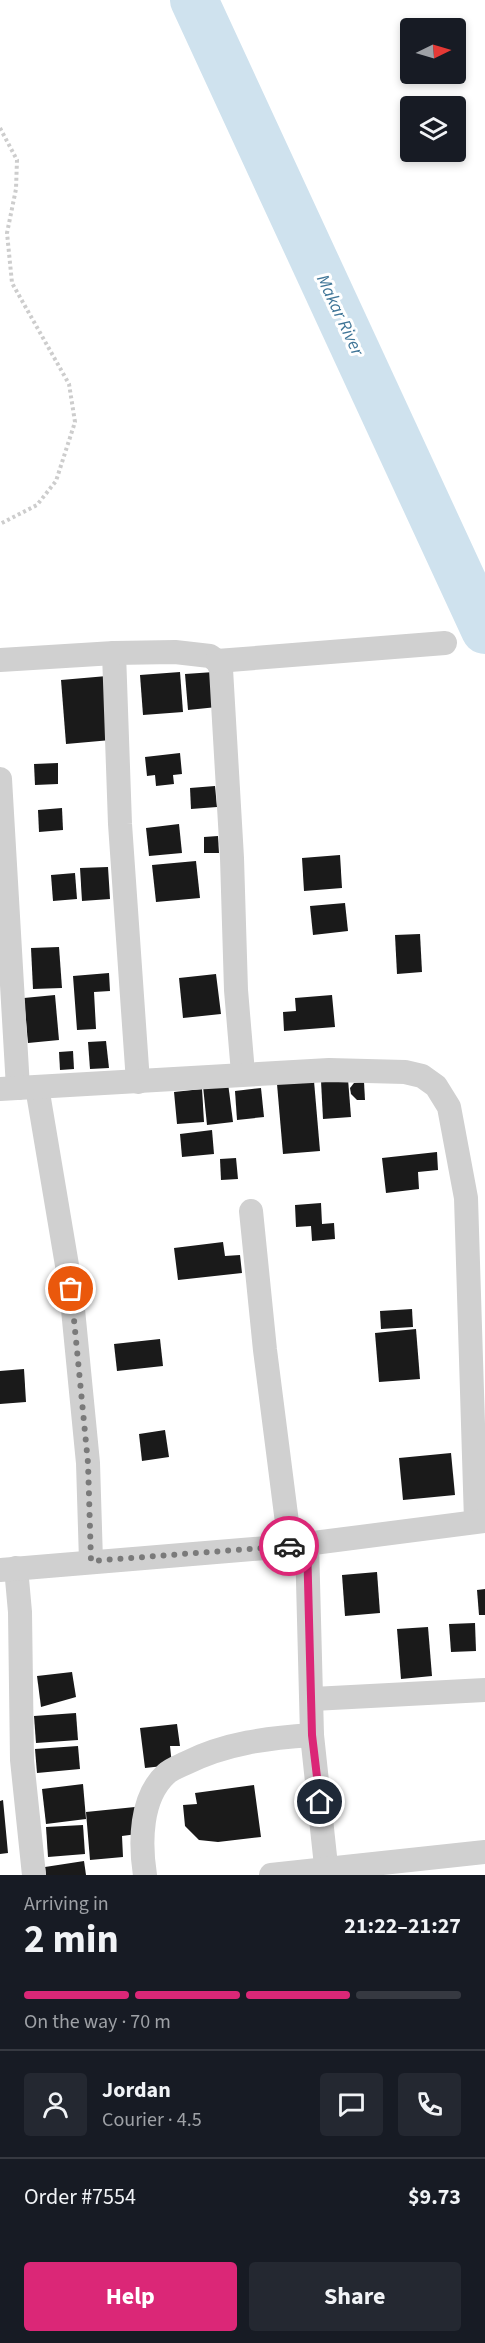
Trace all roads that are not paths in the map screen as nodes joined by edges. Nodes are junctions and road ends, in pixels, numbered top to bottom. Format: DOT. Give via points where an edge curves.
graph roads {
  1 [pos="445,643"];
  2 [pos="114,653"];
  3 [pos="0,660"];
  4 [pos="217,661"];
  5 [pos="0,779"];
  6 [pos="243,1073"];
  7 [pos="138,1082"];
  8 [pos="18,1088"];
  9 [pos="251,1211"];
  10 [pos="480,1521"];
  11 [pos="299,1544"];
  12 [pos="91,1561"];
  13 [pos="8,1569"];
  14 [pos="485,1690"];
  15 [pos="313,1699"];
  16 [pos="312,1735"];
  17 [pos="485,1852"];
  18 [pos="327,1872"];
  19 [pos="34,1875"];
  20 [pos="145,1875"];
  21 [pos="271,1875"];
  1 -- 4 [label="street"];
  2 -- 3 [label="street"];
  2 -- 4 [label="street" via="175,652 210,656"];
  2 -- 7 [label="street" via="120,824"];
  4 -- 6 [label="street" via="222,681"];
  5 -- 8 [label="street"];
  6 -- 7 [label="street"];
  6 -- 10 [label="street" via="405,1072 422,1076 436,1086 449,1107 466,1198"];
  7 -- 8 [label="street"];
  8 -- 12 [label="street" via="58,1200 88,1463"];
  9 -- 11 [label="street" via="261,1320"];
  10 -- 11 [label="street"];
  11 -- 12 [label="street"];
  11 -- 15 [label="street"];
  12 -- 13 [label="street"];
  13 -- 19 [label="street" via="20,1612 22,1760"];
  14 -- 15 [label="street"];
  15 -- 16 [label="street"];
  16 -- 18 [label="street"];
  16 -- 20 [label="street" via="244,1742 166,1773 147,1808 142,1853"];
  17 -- 18 [label="street"];
  18 -- 21 [label="street"];
}
